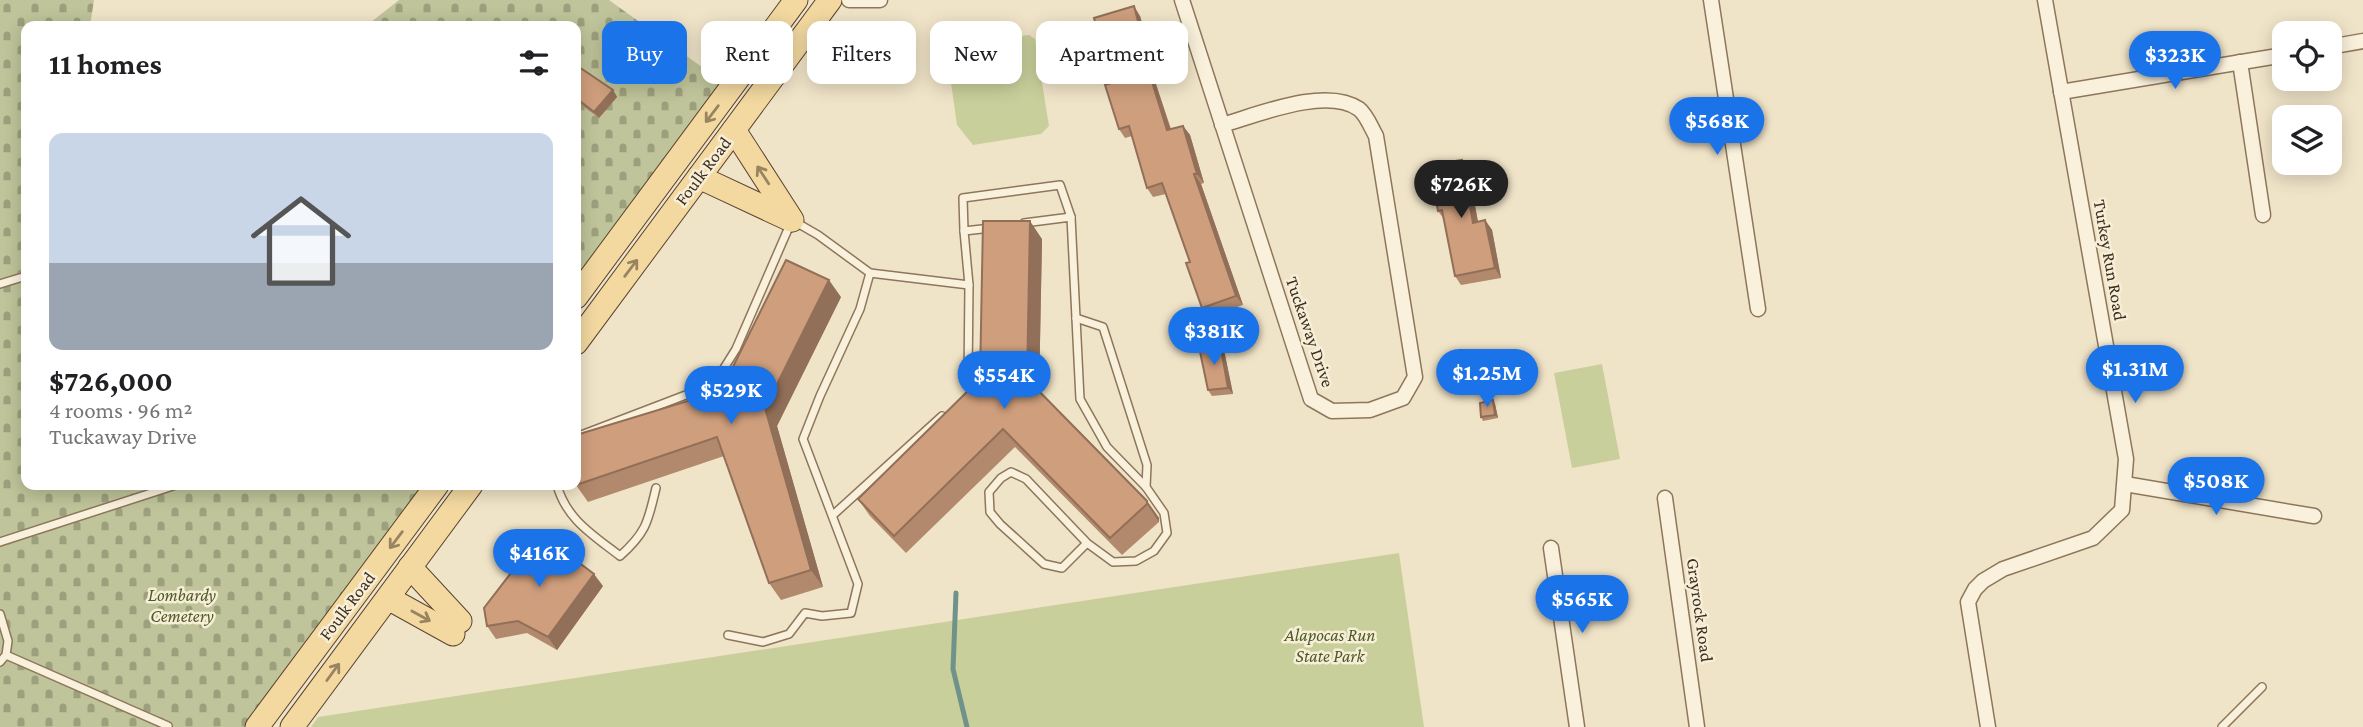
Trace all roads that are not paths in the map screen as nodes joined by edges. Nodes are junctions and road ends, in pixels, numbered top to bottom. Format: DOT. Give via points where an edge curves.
graph roads {
  1 [pos="796,0"];
  2 [pos="830,0"];
  3 [pos="849,0"];
  4 [pos="880,0"];
  5 [pos="1182,0"];
  6 [pos="1711,0"];
  7 [pos="2045,0"];
  8 [pos="2363,41"];
  9 [pos="2342,45"];
  10 [pos="2272,57"];
  11 [pos="2240,62"];
  12 [pos="2061,92"];
  13 [pos="1222,125"];
  14 [pos="734,130"];
  15 [pos="699,177"];
  16 [pos="2263,215"];
  17 [pos="1071,217"];
  18 [pos="792,220"];
  19 [pos="1018,224"];
  20 [pos="1004,226"];
  21 [pos="964,231"];
  22 [pos="870,273"];
  23 [pos="21,278"];
  24 [pos="582,284"];
  25 [pos="0,285"];
  26 [pos="969,285"];
  27 [pos="611,295"];
  28 [pos="1758,309"];
  29 [pos="1076,318"];
  30 [pos="581,336"];
  31 [pos="968,380"];
  32 [pos="954,406"];
  33 [pos="581,435"];
  34 [pos="2125,484"];
  35 [pos="1146,487"];
  36 [pos="656,488"];
  37 [pos="161,490"];
  38 [pos="433,490"];
  39 [pos="467,490"];
  40 [pos="558,490"];
  41 [pos="1665,498"];
  42 [pos="833,515"];
  43 [pos="2314,516"];
  44 [pos="0,542"];
  45 [pos="1087,543"];
  46 [pos="1551,548"];
  47 [pos="410,567"];
  48 [pos="388,598"];
  49 [pos="0,614"];
  50 [pos="728,635"];
  51 [pos="6,656"];
  52 [pos="0,662"];
  53 [pos="2262,687"];
  54 [pos="168,726"];
  55 [pos="257,727"];
  56 [pos="292,727"];
  57 [pos="1577,727"];
  58 [pos="1696,727"];
  59 [pos="1987,727"];
  60 [pos="2222,727"];
  1 -- 24 [label="main road, Foulk Road, one-way"];
  2 -- 14 [label="main road, Foulk Road"];
  3 -- 4 [label="street"];
  5 -- 13 [label="street, Tuckaway Drive"];
  6 -- 28 [label="street"];
  7 -- 12 [label="street, Turkey Run Road"];
  8 -- 9 [label="street"];
  10 -- 11 [label="street"];
  11 -- 12 [label="street"];
  11 -- 16 [label="street"];
  12 -- 34 [label="street, Turkey Run Road" via="2126,459"];
  13 -- 13 [label="street, Tuckaway Drive" via="1311,399 1332,411 1370,410 1404,398 1415,377 1376,136 1360,109 1336,101 1308,101"];
  14 -- 15 [label="main road, Foulk Road"];
  18 -- 14 [label="main road, one-way"];
  15 -- 18 [label="main road"];
  27 -- 15 [label="main road, Foulk Road, one-way"];
  17 -- 19 [label="lane"];
  17 -- 21 [label="lane" via="1060,185 963,198"];
  17 -- 29 [label="lane"];
  18 -- 22 [label="lane"];
  18 -- 33 [label="lane" via="737,349 716,381"];
  20 -- 21 [label="lane"];
  21 -- 26 [label="lane"];
  22 -- 26 [label="lane"];
  22 -- 42 [label="lane" via="860,309 803,439"];
  23 -- 25 [label="lane"];
  24 -- 27 [label="street"];
  26 -- 31 [label="lane"];
  27 -- 30 [label="main road, Foulk Road"];
  29 -- 35 [label="lane" via="1080,399 1107,447"];
  29 -- 35 [label="lane" via="1103,327 1147,465"];
  32 -- 42 [label="lane"];
  34 -- 43 [label="street"];
  34 -- 59 [label="street, Turkey Run Road" via="2122,510 2093,538 2003,569 1975,589 1969,602"];
  35 -- 45 [label="lane" via="1164,513 1167,533 1154,551 1136,561 1113,562"];
  36 -- 40 [label="lane" via="639,539 620,556 582,526 562,503"];
  37 -- 44 [label="lane"];
  38 -- 55 [label="main road, Foulk Road, one-way"];
  39 -- 47 [label="main road, Foulk Road"];
  41 -- 58 [label="street, Grayrock Road"];
  42 -- 50 [label="lane" via="858,584 851,613 805,613 789,634 763,642"];
  45 -- 45 [label="lane" via="1026,479 1011,472 989,492 990,512 1044,564 1062,568"];
  46 -- 57 [label="street"];
  47 -- 48 [label="main road, Foulk Road"];
  48 -- 47 [label="main road, one-way" via="457,628"];
  56 -- 48 [label="main road, Foulk Road, one-way"];
  49 -- 51 [label="lane" via="8,641"];
  51 -- 52 [label="lane"];
  51 -- 54 [label="lane"];
  53 -- 60 [label="lane"];
}
